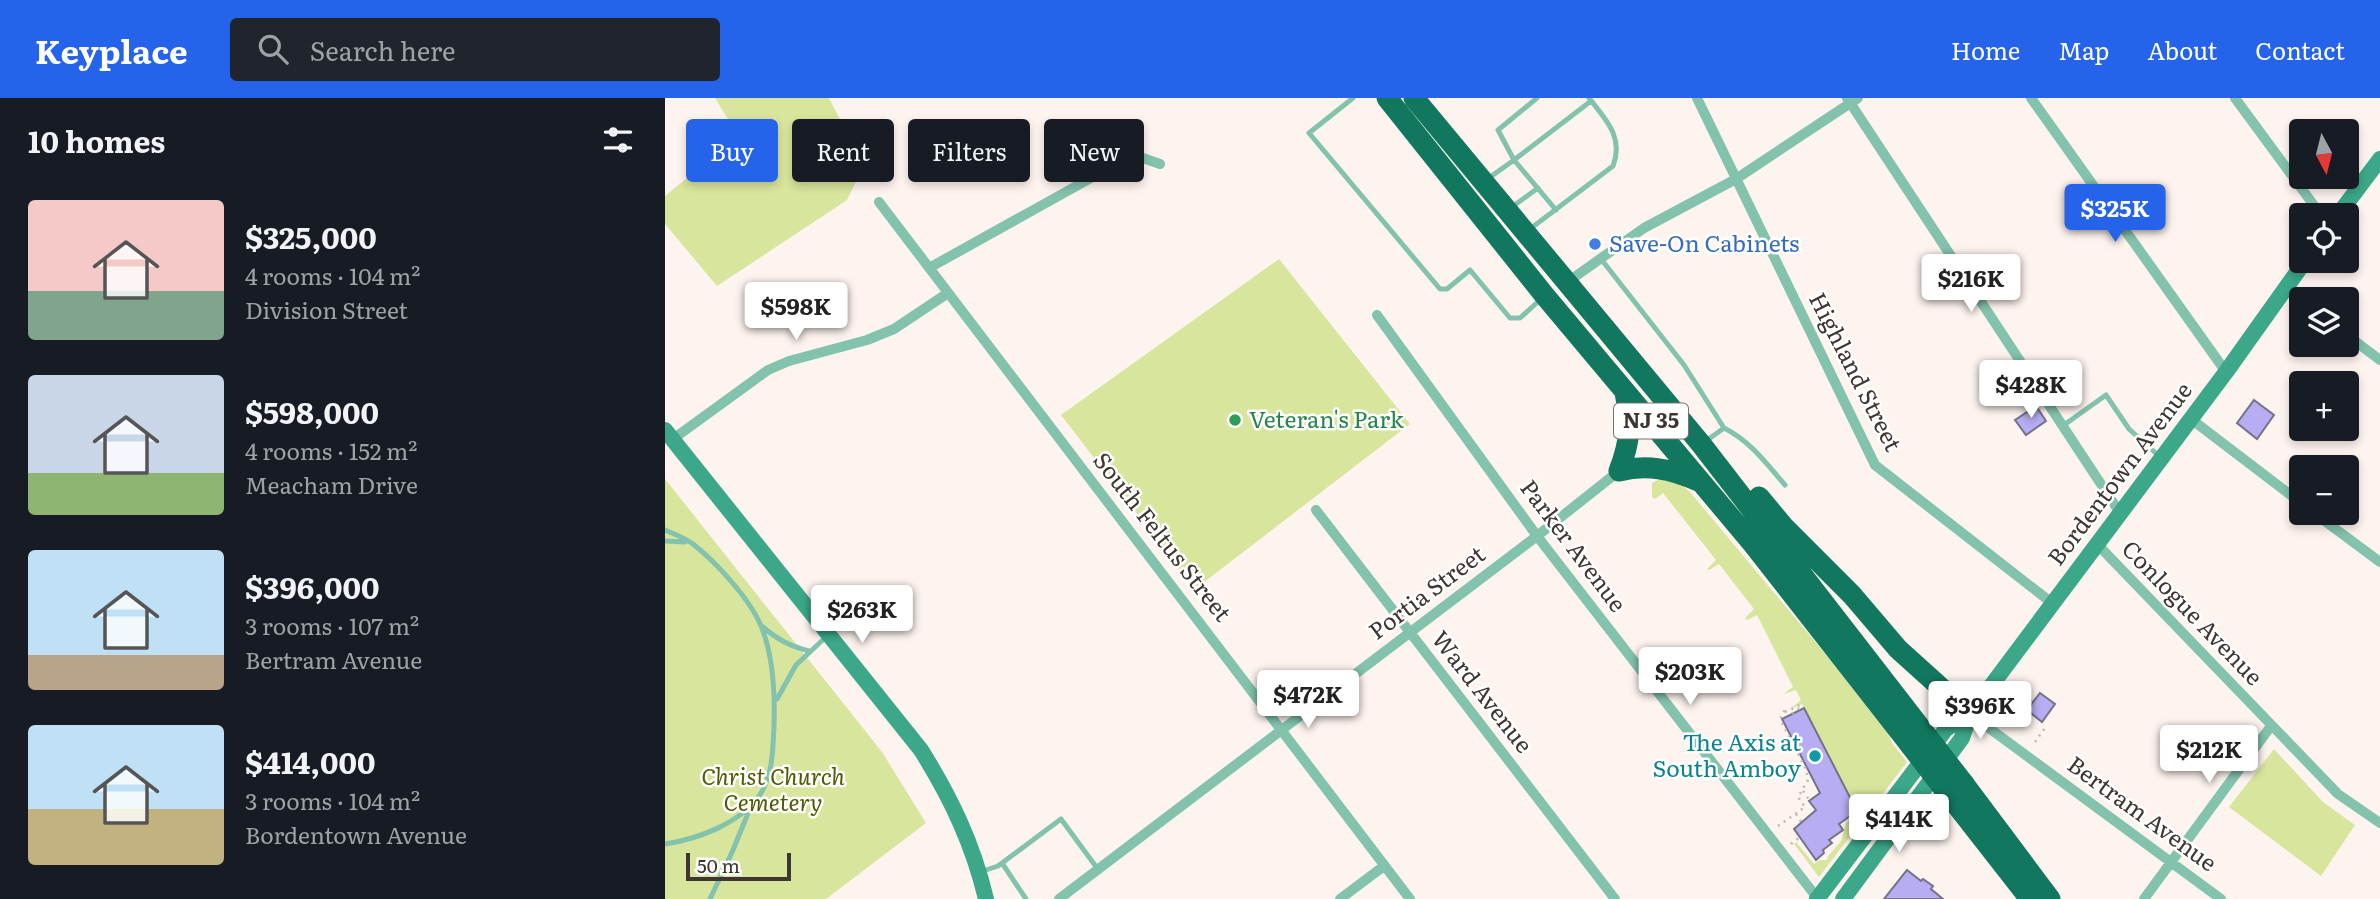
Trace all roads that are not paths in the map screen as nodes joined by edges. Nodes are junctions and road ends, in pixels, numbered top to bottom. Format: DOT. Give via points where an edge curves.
graph roads {
  1 [pos="1353,98"];
  2 [pos="1387,98"];
  3 [pos="1414,98"];
  4 [pos="1537,98"];
  5 [pos="1697,98"];
  6 [pos="2031,98"];
  7 [pos="2235,98"];
  8 [pos="1590,100"];
  9 [pos="1852,100"];
  10 [pos="2380,159"];
  11 [pos="1514,160"];
  12 [pos="1160,164"];
  13 [pos="1736,179"];
  14 [pos="1483,182"];
  15 [pos="1538,188"];
  16 [pos="879,202"];
  17 [pos="2312,203"];
  18 [pos="2347,203"];
  19 [pos="1507,211"];
  20 [pos="1556,211"];
  21 [pos="1525,233"];
  22 [pos="1601,259"];
  23 [pos="929,268"];
  24 [pos="2296,273"];
  25 [pos="1566,283"];
  26 [pos="2285,289"];
  27 [pos="2289,292"];
  28 [pos="948,293"];
  29 [pos="1545,296"];
  30 [pos="1377,314"];
  31 [pos="2359,344"];
  32 [pos="2380,360"];
  33 [pos="2226,372"];
  34 [pos="1624,389"];
  35 [pos="2191,418"];
  36 [pos="2063,425"];
  37 [pos="1724,428"];
  38 [pos="669,434"];
  39 [pos="1701,444"];
  40 [pos="2162,458"];
  41 [pos="1619,471"];
  42 [pos="1702,483"];
  43 [pos="1784,485"];
  44 [pos="2289,494"];
  45 [pos="1316,510"];
  46 [pos="2120,513"];
  47 [pos="2329,525"];
  48 [pos="665,530"];
  49 [pos="1537,536"];
  50 [pos="665,541"];
  51 [pos="692,543"];
  52 [pos="2097,544"];
  53 [pos="2380,562"];
  54 [pos="2052,603"];
  55 [pos="760,624"];
  56 [pos="1409,632"];
  57 [pos="829,634"];
  58 [pos="809,651"];
  59 [pos="775,711"];
  60 [pos="1969,714"];
  61 [pos="2271,726"];
  62 [pos="1282,729"];
  63 [pos="1917,738"];
  64 [pos="1954,787"];
  65 [pos="751,805"];
  66 [pos="1884,811"];
  67 [pos="2380,823"];
  68 [pos="1896,827"];
  69 [pos="665,844"];
  70 [pos="2172,862"];
  71 [pos="1002,863"];
  72 [pos="1384,866"];
  73 [pos="1097,868"];
  74 [pos="980,872"];
  75 [pos="710,899"];
  76 [pos="986,899"];
  77 [pos="1026,899"];
  78 [pos="1059,899"];
  79 [pos="1340,899"];
  80 [pos="1410,899"];
  81 [pos="1615,899"];
  82 [pos="1818,899"];
  83 [pos="1843,899"];
  84 [pos="2030,899"];
  85 [pos="2050,899"];
  86 [pos="2144,899"];
  87 [pos="2221,899"];
  1 -- 29 [label="lane" via="1309,133 1440,289 1447,289 1470,270 1515,319"];
  2 -- 29 [label="highway, NJ 35"];
  3 -- 14 [label="highway, NJ 35"];
  4 -- 11 [label="lane" via="1498,130"];
  5 -- 13 [label="street, Highland Street"];
  6 -- 33 [label="street"];
  7 -- 17 [label="street"];
  8 -- 11 [label="lane"];
  8 -- 20 [label="lane" via="1613,133 1617,156 1613,166"];
  9 -- 13 [label="street"];
  9 -- 36 [label="street"];
  10 -- 18 [label="street"];
  11 -- 14 [label="lane"];
  11 -- 15 [label="lane"];
  12 -- 23 [label="street" via="1143,158 1125,159"];
  13 -- 22 [label="street" via="1644,228"];
  13 -- 54 [label="street, Highland Street" via="1875,465"];
  14 -- 19 [label="highway, NJ 35"];
  15 -- 19 [label="lane"];
  15 -- 20 [label="lane"];
  16 -- 23 [label="street, South Feltus Street"];
  19 -- 21 [label="highway, NJ 35"];
  20 -- 21 [label="lane"];
  21 -- 25 [label="highway, NJ 35"];
  22 -- 25 [label="street"];
  22 -- 37 [label="lane" via="1684,365"];
  23 -- 28 [label="street, South Feltus Street"];
  24 -- 26 [label="street, Bordentown Avenue"];
  25 -- 39 [label="highway, NJ 35"];
  26 -- 27 [label="street"];
  26 -- 33 [label="street, Bordentown Avenue"];
  28 -- 38 [label="street" via="894,329 768,370"];
  28 -- 62 [label="street, South Feltus Street"];
  29 -- 34 [label="highway, NJ 35"];
  30 -- 49 [label="street, Parker Avenue"];
  31 -- 32 [label="street"];
  33 -- 35 [label="street, Bordentown Avenue"];
  34 -- 41 [label="highway" via="1631,423"];
  34 -- 42 [label="highway, NJ 35"];
  35 -- 40 [label="street, Bordentown Avenue"];
  35 -- 44 [label="street"];
  36 -- 40 [label="lane" via="2106,395 2129,429"];
  36 -- 46 [label="street"];
  37 -- 39 [label="lane"];
  37 -- 43 [label="lane" via="1751,446"];
  38 -- 57 [label="street"];
  39 -- 60 [label="highway" via="1743,479 1898,649"];
  39 -- 63 [label="highway, NJ 35"];
  40 -- 46 [label="street, Bordentown Avenue"];
  41 -- 42 [label="highway" via="1658,468"];
  41 -- 49 [label="street, Portia Street"];
  42 -- 63 [label="highway, NJ 35"];
  45 -- 56 [label="street, Ward Avenue"];
  46 -- 52 [label="street, Bordentown Avenue"];
  47 -- 53 [label="street"];
  48 -- 51 [label="lane"];
  49 -- 56 [label="street, Portia Street"];
  49 -- 82 [label="street, Parker Avenue"];
  50 -- 51 [label="lane"];
  51 -- 55 [label="lane" via="719,568"];
  52 -- 54 [label="street, Bordentown Avenue"];
  52 -- 61 [label="street, Conlogue Avenue"];
  54 -- 60 [label="street, Bordentown Avenue"];
  55 -- 58 [label="lane" via="790,646"];
  55 -- 59 [label="lane" via="772,668"];
  56 -- 62 [label="street, Portia Street"];
  56 -- 81 [label="street, Ward Avenue"];
  57 -- 58 [label="lane"];
  57 -- 74 [label="street" via="937,775 964,827"];
  58 -- 59 [label="lane" via="785,682"];
  59 -- 65 [label="lane" via="769,774"];
  60 -- 66 [label="street, Bordentown Avenue" via="1946,729"];
  60 -- 68 [label="street, Bordentown Avenue" via="1962,738"];
  60 -- 70 [label="street, Bertram Avenue"];
  61 -- 67 [label="street, Conlogue Avenue" via="2338,794"];
  61 -- 70 [label="street"];
  62 -- 72 [label="street, South Feltus Street"];
  62 -- 73 [label="street, Portia Street"];
  63 -- 64 [label="highway, NJ 35, bridge"];
  64 -- 84 [label="highway, NJ 35"];
  64 -- 85 [label="highway, NJ 35"];
  65 -- 69 [label="lane" via="714,829"];
  65 -- 75 [label="lane"];
  66 -- 68 [label="street"];
  66 -- 82 [label="street, Bordentown Avenue"];
  68 -- 83 [label="street, Bordentown Avenue"];
  70 -- 86 [label="street"];
  70 -- 87 [label="street, Bertram Avenue"];
  71 -- 73 [label="lane" via="1062,820"];
  71 -- 74 [label="lane"];
  71 -- 77 [label="lane"];
  72 -- 79 [label="street"];
  72 -- 80 [label="street, South Feltus Street"];
  73 -- 78 [label="street, Portia Street"];
  74 -- 76 [label="street"];
}
